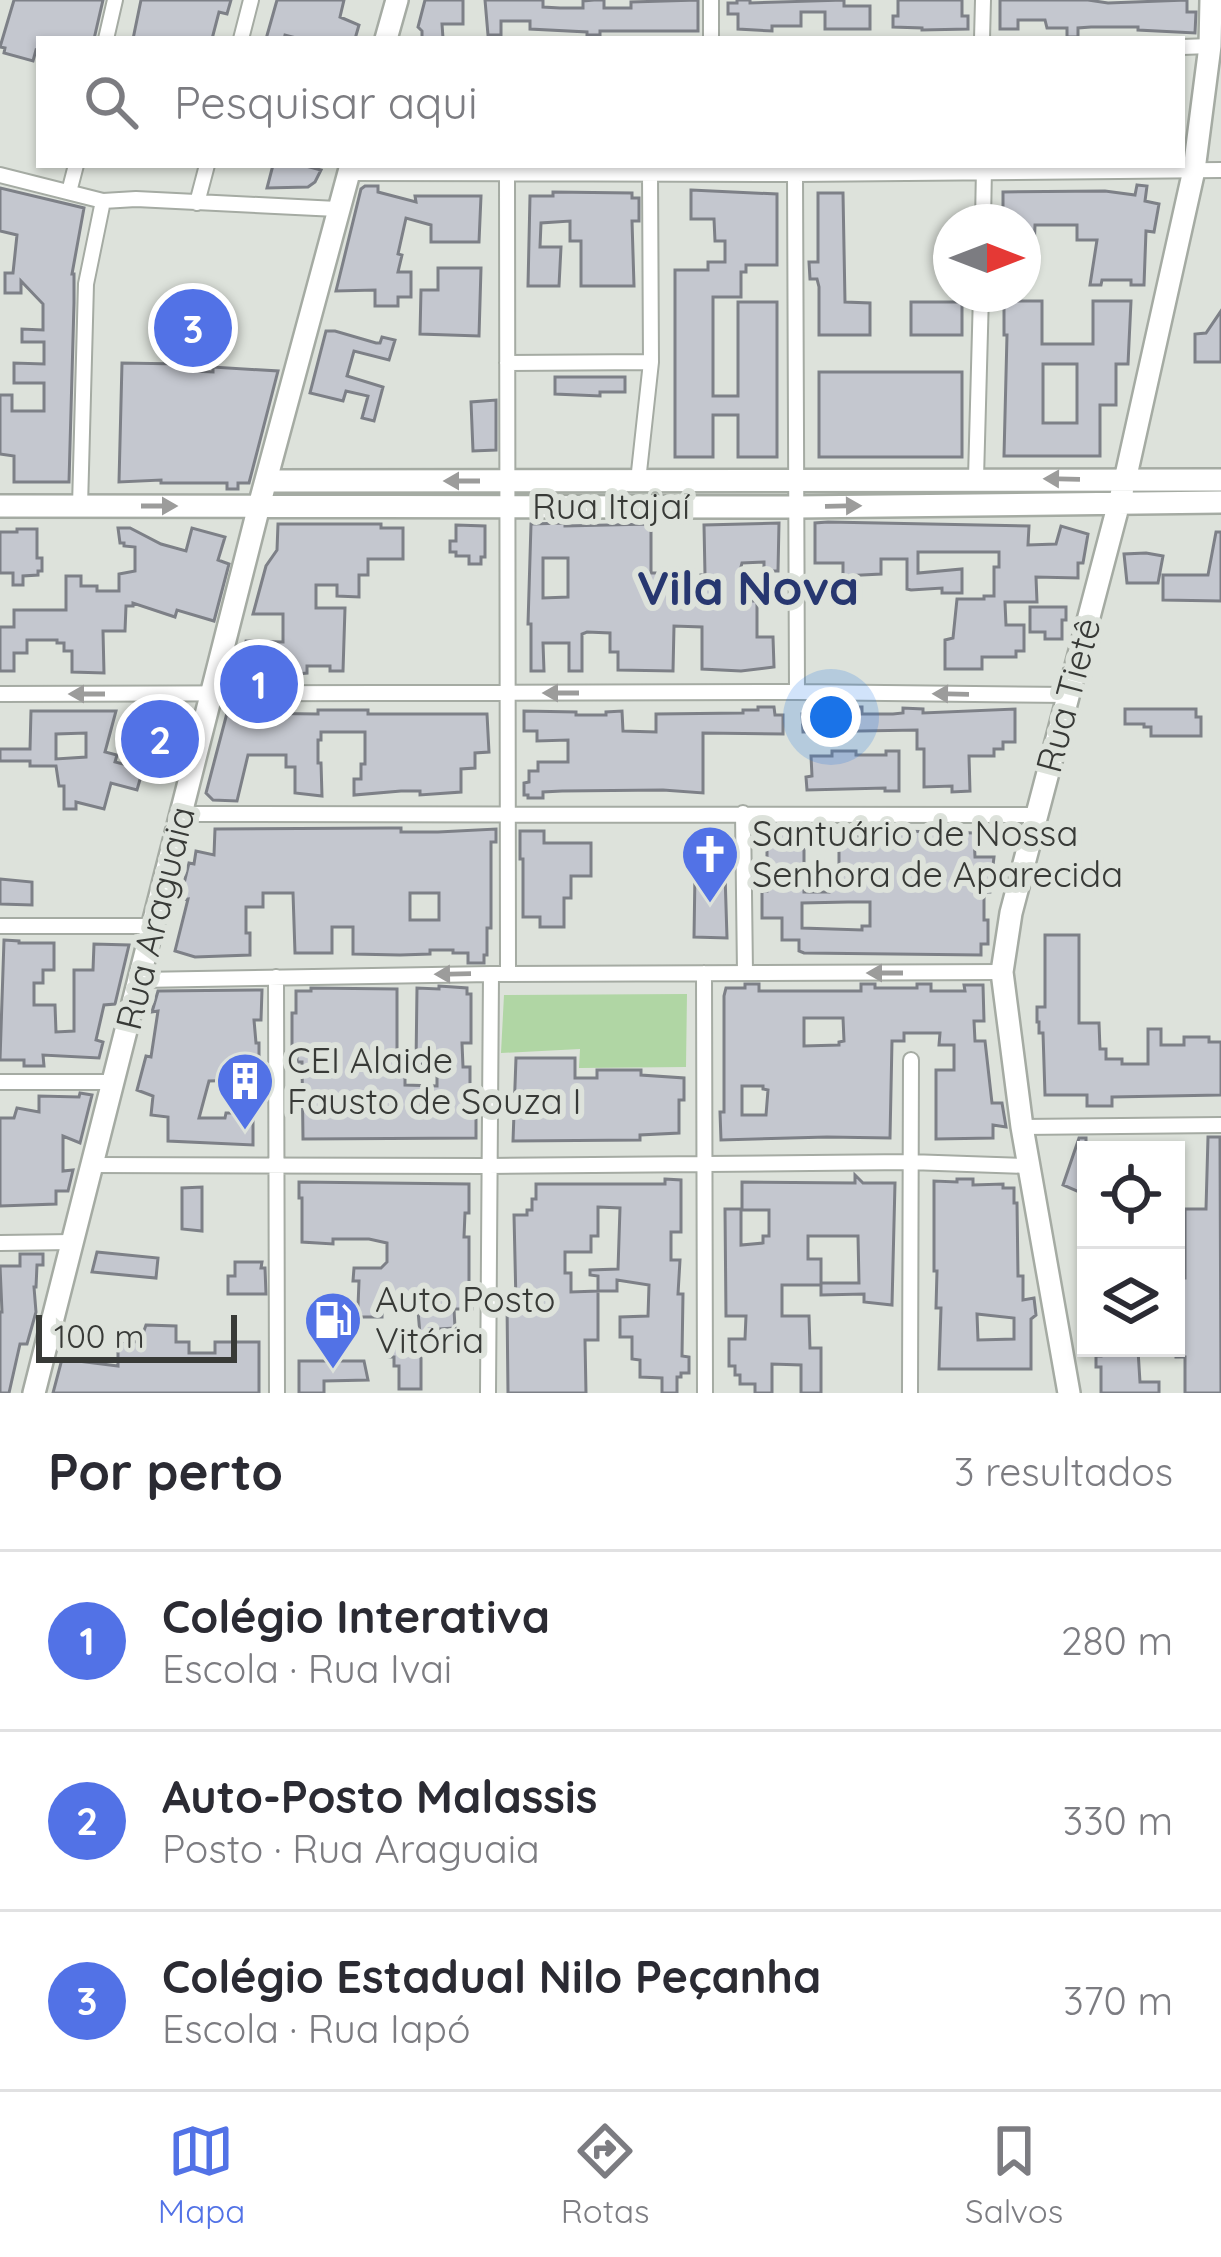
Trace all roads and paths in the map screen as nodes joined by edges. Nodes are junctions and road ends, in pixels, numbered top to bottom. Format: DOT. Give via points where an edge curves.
graph roads {
  1 [pos="115,0"];
  2 [pos="251,0"];
  3 [pos="397,0"];
  4 [pos="711,0"];
  5 [pos="983,0"];
  6 [pos="1211,0"];
  7 [pos="107,36"];
  8 [pos="242,36"];
  9 [pos="387,36"];
  10 [pos="711,36"];
  11 [pos="982,36"];
  12 [pos="1185,46"];
  13 [pos="1210,46"];
  14 [pos="75,168"];
  15 [pos="206,168"];
  16 [pos="984,168"];
  17 [pos="350,169"];
  18 [pos="711,169"];
  19 [pos="1194,170"];
  20 [pos="1221,170"];
  21 [pos="507,173"];
  22 [pos="650,173"];
  23 [pos="795,174"];
  24 [pos="0,175"];
  25 [pos="69,192"];
  26 [pos="104,201"];
  27 [pos="197,202"];
  28 [pos="983,204"];
  29 [pos="337,209"];
  30 [pos="981,312"];
  31 [pos="651,362"];
  32 [pos="507,363"];
  33 [pos="976,478"];
  34 [pos="797,479"];
  35 [pos="1221,480"];
  36 [pos="266,481"];
  37 [pos="507,482"];
  38 [pos="638,482"];
  39 [pos="1122,490"];
  40 [pos="1221,502"];
  41 [pos="0,506"];
  42 [pos="80,506"];
  43 [pos="259,506"];
  44 [pos="507,506"];
  45 [pos="797,507"];
  46 [pos="797,692"];
  47 [pos="507,693"];
  48 [pos="0,694"];
  49 [pos="211,694"];
  50 [pos="1068,695"];
  51 [pos="507,813"];
  52 [pos="743,813"];
  53 [pos="181,814"];
  54 [pos="1035,815"];
  55 [pos="0,926"];
  56 [pos="152,926"];
  57 [pos="1002,972"];
  58 [pos="704,973"];
  59 [pos="745,973"];
  60 [pos="499,974"];
  61 [pos="275,977"];
  62 [pos="139,980"];
  63 [pos="911,1060"];
  64 [pos="0,1082"];
  65 [pos="113,1082"];
  66 [pos="1221,1125"];
  67 [pos="1022,1127"];
  68 [pos="706,1162"];
  69 [pos="909,1162"];
  70 [pos="277,1164"];
  71 [pos="92,1165"];
  72 [pos="488,1166"];
  73 [pos="1029,1166"];
  74 [pos="72,1242"];
  75 [pos="0,1243"];
  76 [pos="34,1393"];
  77 [pos="277,1393"];
  78 [pos="488,1393"];
  79 [pos="705,1393"];
  80 [pos="910,1393"];
  81 [pos="1069,1393"];
  1 -- 7 [label="street"];
  2 -- 8 [label="street"];
  3 -- 9 [label="street"];
  4 -- 10 [label="street"];
  5 -- 11 [label="street"];
  6 -- 13 [label="street, Rua Tietê"];
  12 -- 13 [label="street"];
  13 -- 19 [label="street, Rua Tietê"];
  14 -- 25 [label="street"];
  15 -- 27 [label="street"];
  16 -- 19 [label="street"];
  16 -- 23 [label="street"];
  16 -- 28 [label="street"];
  17 -- 21 [label="street"];
  17 -- 29 [label="street, Rua Araguaia"];
  18 -- 22 [label="street"];
  18 -- 23 [label="street"];
  19 -- 20 [label="street"];
  19 -- 39 [label="street, Rua Tietê"];
  21 -- 22 [label="street"];
  21 -- 32 [label="street"];
  22 -- 31 [label="street"];
  23 -- 34 [label="street"];
  24 -- 25 [label="street"];
  25 -- 26 [label="street"];
  26 -- 27 [label="street"];
  26 -- 42 [label="street" via="86,284"];
  27 -- 29 [label="street"];
  29 -- 36 [label="street, Rua Araguaia"];
  30 -- 33 [label="street"];
  31 -- 32 [label="street"];
  31 -- 38 [label="street"];
  32 -- 37 [label="street"];
  33 -- 34 [label="street, Rua Itajaí"];
  39 -- 33 [label="street, Rua Itajaí, one-way"];
  34 -- 38 [label="street, Rua Itajaí"];
  34 -- 45 [label="street"];
  35 -- 39 [label="street, Rua Itajaí"];
  37 -- 36 [label="street, Rua Itajaí, one-way"];
  36 -- 43 [label="street, Rua Araguaia"];
  37 -- 38 [label="street, Rua Itajaí"];
  37 -- 44 [label="street"];
  39 -- 40 [label="street, Rua Itajaí"];
  45 -- 39 [label="street, Rua Itajaí, one-way"];
  39 -- 50 [label="street, Rua Tietê"];
  41 -- 42 [label="street, Rua Itajaí"];
  42 -- 43 [label="street, Rua Itajaí, one-way"];
  43 -- 44 [label="street, Rua Itajaí"];
  43 -- 49 [label="street, Rua Araguaia"];
  44 -- 45 [label="street, Rua Itajaí"];
  44 -- 47 [label="street"];
  45 -- 46 [label="street"];
  46 -- 47 [label="street, one-way"];
  50 -- 46 [label="street, one-way"];
  47 -- 49 [label="street"];
  47 -- 51 [label="street"];
  49 -- 48 [label="street, one-way"];
  49 -- 53 [label="street, Rua Araguaia"];
  50 -- 54 [label="street, Rua Tietê"];
  51 -- 52 [label="street"];
  51 -- 53 [label="street"];
  51 -- 60 [label="street"];
  52 -- 54 [label="street"];
  52 -- 59 [label="street"];
  53 -- 56 [label="street, Rua Araguaia"];
  54 -- 57 [label="street, Rua Tietê"];
  55 -- 56 [label="street"];
  56 -- 62 [label="street, Rua Araguaia"];
  57 -- 59 [label="street, one-way"];
  57 -- 67 [label="street, Rua Tietê"];
  58 -- 59 [label="street"];
  58 -- 60 [label="street"];
  58 -- 68 [label="street"];
  60 -- 61 [label="street, one-way"];
  60 -- 72 [label="street"];
  61 -- 62 [label="street"];
  61 -- 70 [label="street"];
  62 -- 65 [label="street, Rua Araguaia"];
  63 -- 69 [label="street"];
  64 -- 65 [label="street"];
  65 -- 71 [label="street, Rua Araguaia"];
  66 -- 67 [label="street"];
  67 -- 73 [label="street, Rua Tietê"];
  68 -- 69 [label="street"];
  68 -- 72 [label="street"];
  68 -- 79 [label="street"];
  69 -- 73 [label="street"];
  69 -- 80 [label="street"];
  70 -- 71 [label="street"];
  70 -- 72 [label="street"];
  70 -- 77 [label="street"];
  71 -- 74 [label="street, Rua Araguaia"];
  72 -- 78 [label="street"];
  73 -- 81 [label="street, Rua Tietê"];
  74 -- 75 [label="street"];
  74 -- 76 [label="street, Rua Araguaia"];
}
